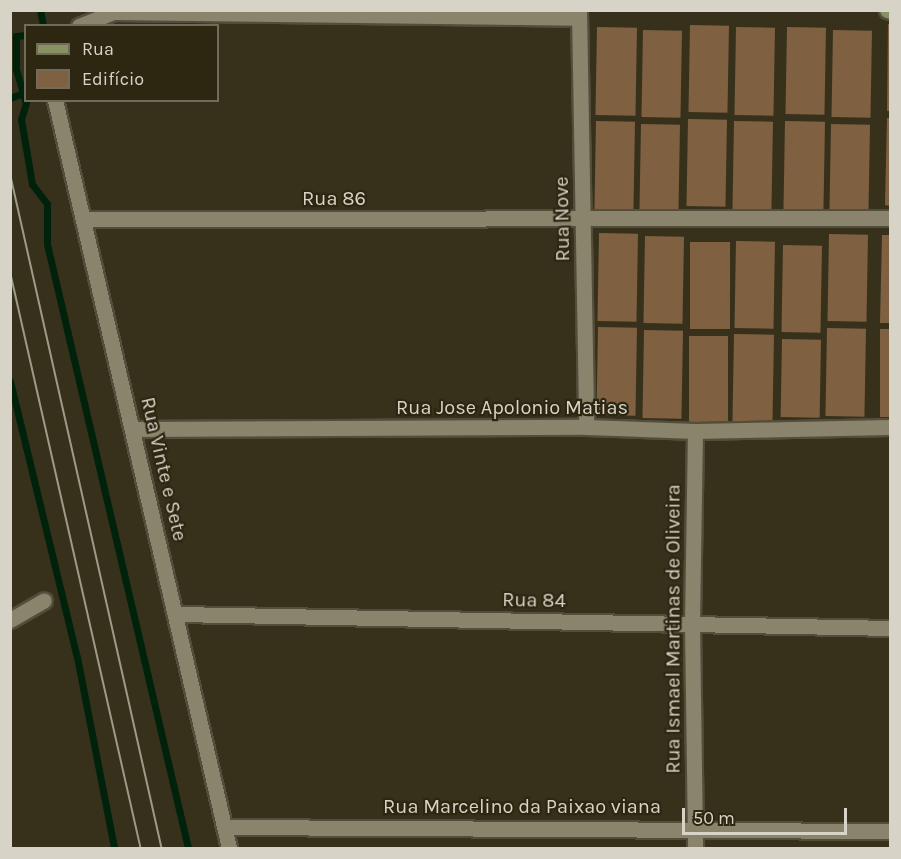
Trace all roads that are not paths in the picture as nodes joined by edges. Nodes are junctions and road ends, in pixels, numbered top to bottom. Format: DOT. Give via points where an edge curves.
graph roads {
  1 [pos="579,14"];
  2 [pos="84,24"];
  3 [pos="55,102"];
  4 [pos="891,218"];
  5 [pos="84,219"];
  6 [pos="584,219"];
  7 [pos="586,427"];
  8 [pos="891,427"];
  9 [pos="133,429"];
  10 [pos="695,431"];
  11 [pos="44,600"];
  12 [pos="177,614"];
  13 [pos="10,620"];
  14 [pos="692,625"];
  15 [pos="891,628"];
  16 [pos="226,827"];
  17 [pos="695,828"];
  18 [pos="891,831"];
  19 [pos="229,849"];
  20 [pos="695,849"];
  1 -- 2 [label="street" via="113,12"];
  1 -- 6 [label="street, Rua Nove"];
  3 -- 5 [label="street, Rua Vinte e Sete"];
  4 -- 6 [label="street, Rua 86"];
  5 -- 6 [label="street, Rua 86"];
  5 -- 9 [label="street, Rua Vinte e Sete"];
  6 -- 7 [label="street, Rua Nove"];
  7 -- 9 [label="street, Rua Jose Apolonio Matias"];
  7 -- 10 [label="street, Rua Jose Apolonio Matias"];
  8 -- 10 [label="street, Rua Jose Apolonio Matias"];
  9 -- 12 [label="street, Rua Vinte e Sete"];
  10 -- 14 [label="street, Rua Ismael Martinas de Oliveira"];
  11 -- 13 [label="street"];
  12 -- 14 [label="street, Rua 84"];
  12 -- 16 [label="street, Rua Vinte e Sete"];
  14 -- 15 [label="street, Rua 84"];
  14 -- 17 [label="street, Rua Ismael Martinas de Oliveira"];
  16 -- 17 [label="street, Rua Marcelino da Paixao viana"];
  16 -- 19 [label="street, Rua Vinte e Sete"];
  17 -- 18 [label="street, Rua Marcelino da Paixao viana"];
  17 -- 20 [label="street, Rua Ismael Martinas de Oliveira"];
}
